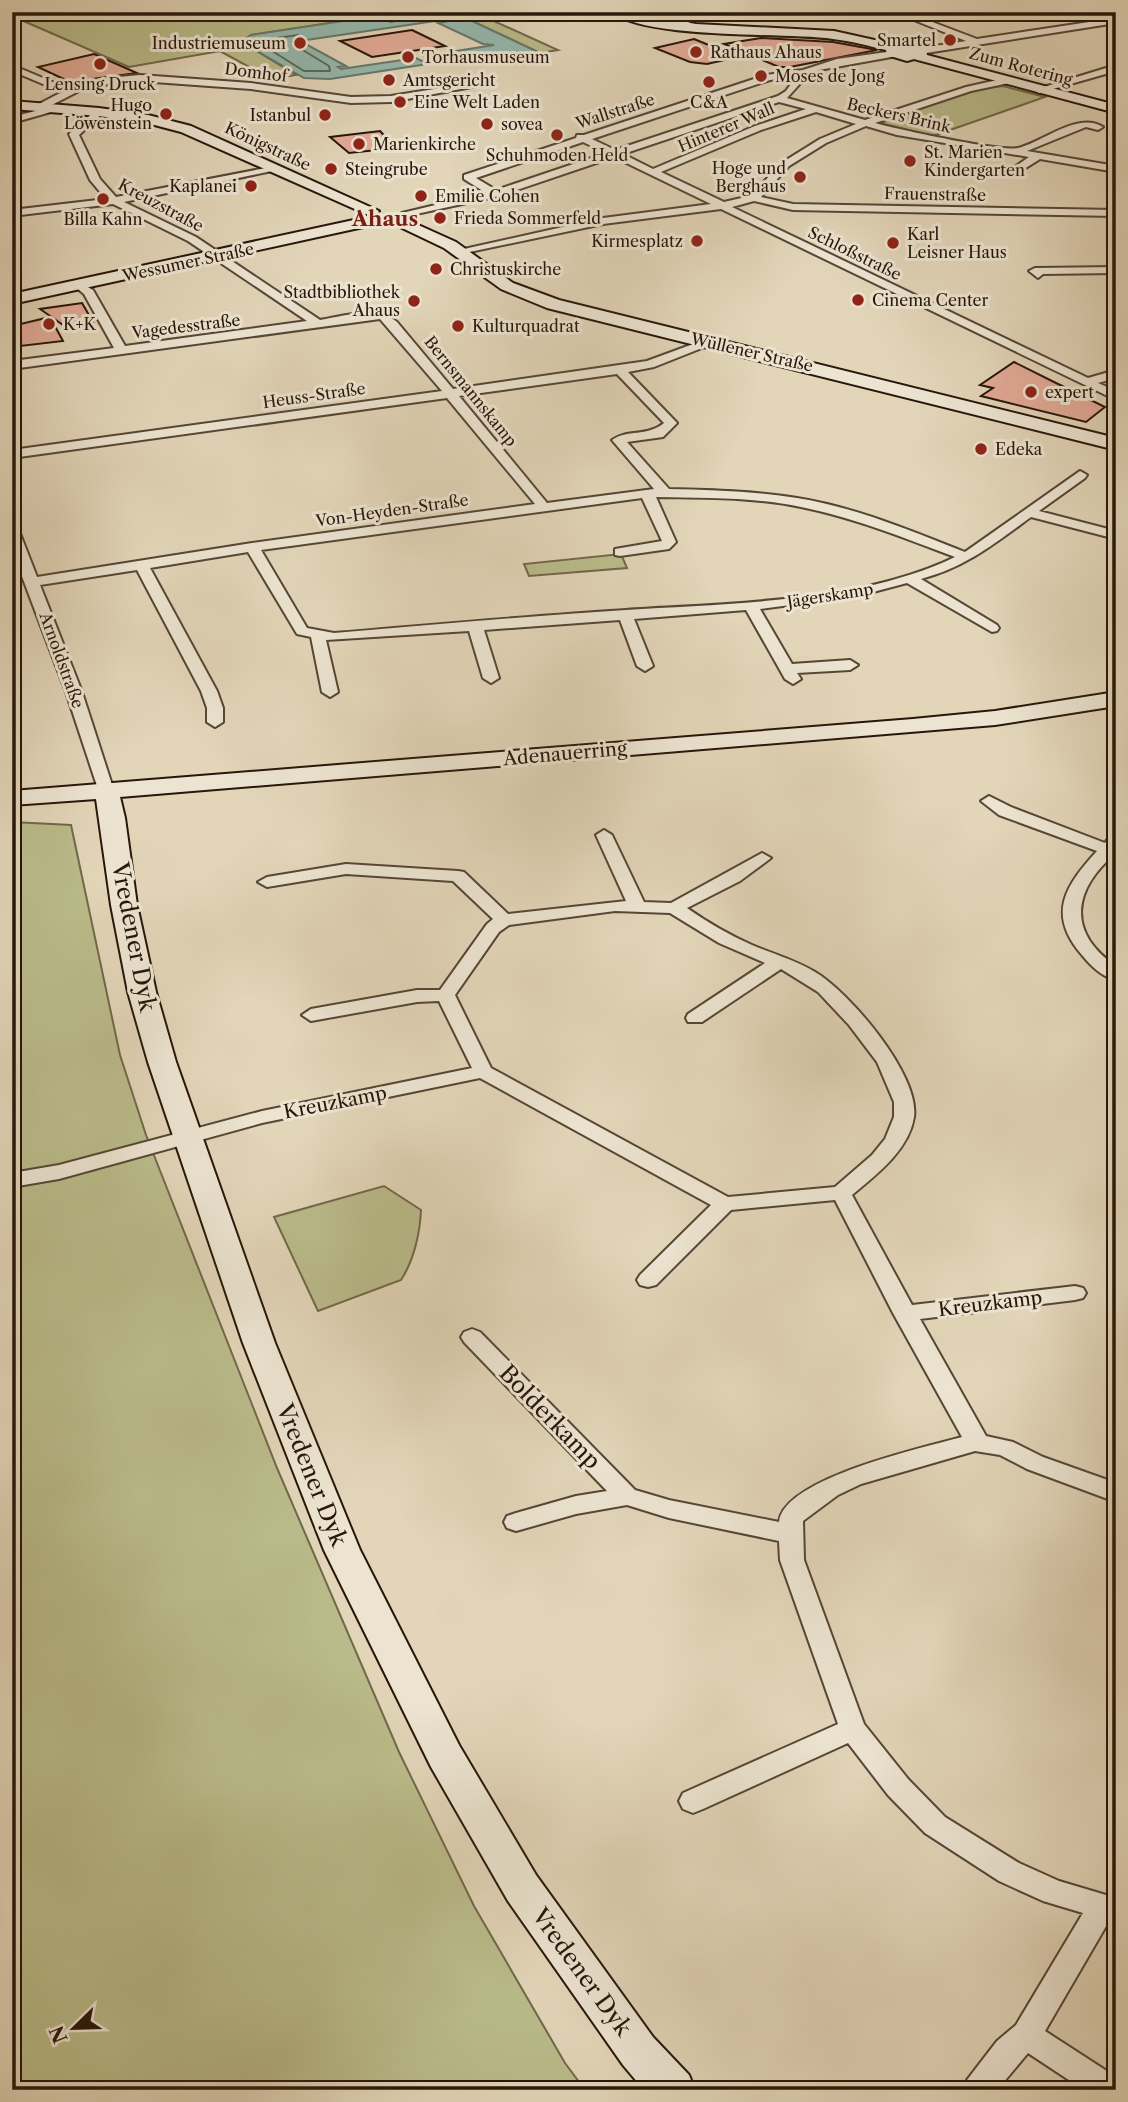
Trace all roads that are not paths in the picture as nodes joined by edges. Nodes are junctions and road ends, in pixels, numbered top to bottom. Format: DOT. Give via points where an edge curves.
graph roads {
  1 [pos="617,12"];
  2 [pos="715,12"];
  3 [pos="898,12"];
  4 [pos="1116,20"];
  5 [pos="678,26"];
  6 [pos="978,43"];
  7 [pos="895,52"];
  8 [pos="918,53"];
  9 [pos="12,68"];
  10 [pos="1116,68"];
  11 [pos="804,73"];
  12 [pos="1006,81"];
  13 [pos="472,86"];
  14 [pos="1039,90"];
  15 [pos="69,92"];
  16 [pos="777,99"];
  17 [pos="12,105"];
  18 [pos="40,107"];
  19 [pos="55,108"];
  20 [pos="1116,109"];
  21 [pos="813,110"];
  22 [pos="99,112"];
  23 [pos="12,120"];
  24 [pos="863,124"];
  25 [pos="1098,127"];
  26 [pos="581,137"];
  27 [pos="1014,153"];
  28 [pos="615,154"];
  29 [pos="1036,157"];
  30 [pos="272,168"];
  31 [pos="1116,169"];
  32 [pos="652,172"];
  33 [pos="1013,173"];
  34 [pos="495,194"];
  35 [pos="754,198"];
  36 [pos="114,201"];
  37 [pos="722,206"];
  38 [pos="12,213"];
  39 [pos="1116,213"];
  40 [pos="387,218"];
  41 [pos="460,251"];
  42 [pos="219,256"];
  43 [pos="1116,271"];
  44 [pos="1038,275"];
  45 [pos="79,285"];
  46 [pos="12,299"];
  47 [pos="363,317"];
  48 [pos="320,325"];
  49 [pos="708,342"];
  50 [pos="122,351"];
  51 [pos="12,365"];
  52 [pos="620,370"];
  53 [pos="1116,374"];
  54 [pos="1087,382"];
  55 [pos="451,393"];
  56 [pos="1116,396"];
  57 [pos="1116,444"];
  58 [pos="12,454"];
  59 [pos="1080,475"];
  60 [pos="647,493"];
  61 [pos="665,493"];
  62 [pos="543,506"];
  63 [pos="1031,513"];
  64 [pos="12,531"];
  65 [pos="1116,535"];
  66 [pos="252,547"];
  67 [pos="620,552"];
  68 [pos="967,557"];
  69 [pos="141,564"];
  70 [pos="910,579"];
  71 [pos="33,582"];
  72 [pos="750,605"];
  73 [pos="625,614"];
  74 [pos="475,625"];
  75 [pos="992,628"];
  76 [pos="318,636"];
  77 [pos="850,665"];
  78 [pos="645,666"];
  79 [pos="491,678"];
  80 [pos="330,692"];
  81 [pos="1116,699"];
  82 [pos="215,722"];
  83 [pos="106,791"];
  84 [pos="12,799"];
  85 [pos="989,801"];
  86 [pos="604,835"];
  87 [pos="1112,845"];
  88 [pos="762,858"];
  89 [pos="267,881"];
  90 [pos="637,905"];
  91 [pos="674,908"];
  92 [pos="504,920"];
  93 [pos="779,962"];
  94 [pos="1116,975"];
  95 [pos="446,995"];
  96 [pos="311,1015"];
  97 [pos="695,1018"];
  98 [pos="483,1072"];
  99 [pos="188,1136"];
  100 [pos="12,1180"];
  101 [pos="841,1193"];
  102 [pos="725,1204"];
  103 [pos="648,1280"];
  104 [pos="1075,1293"];
  105 [pos="904,1313"];
  106 [pos="472,1337"];
  107 [pos="969,1431"];
  108 [pos="1116,1493"];
  109 [pos="627,1496"];
  110 [pos="516,1522"];
  111 [pos="791,1534"];
  112 [pos="853,1729"];
  113 [pos="693,1801"];
  114 [pos="1109,1910"];
  115 [pos="1027,2035"];
  116 [pos="673,2090"];
  117 [pos="978,2090"];
  118 [pos="1111,2090"];
  1 -- 5 [label="street, Zum Rotering"];
  2 -- 5 [label="street"];
  3 -- 6 [label="street"];
  4 -- 6 [label="street"];
  5 -- 7 [label="street, Zum Rotering" via="834,35"];
  6 -- 8 [label="street"];
  7 -- 8 [label="street, Zum Rotering"];
  7 -- 11 [label="street, Wallstraße"];
  8 -- 12 [label="street, Zum Rotering"];
  9 -- 15 [label="street"];
  10 -- 14 [label="street"];
  11 -- 16 [label="street" via="790,94"];
  11 -- 26 [label="street, Wallstraße" via="769,77"];
  12 -- 14 [label="street, Zum Rotering"];
  12 -- 24 [label="street"];
  13 -- 15 [label="street, Domhof" via="391,99 351,100 150,78 108,81"];
  14 -- 20 [label="street, Zum Rotering"];
  15 -- 18 [label="street, Domhof"];
  16 -- 21 [label="street, Beckers Brink"];
  16 -- 28 [label="street"];
  17 -- 18 [label="street, Königstraße"];
  18 -- 19 [label="street, Königstraße"];
  19 -- 22 [label="street, Königstraße"];
  19 -- 23 [label="street"];
  21 -- 24 [label="street, Beckers Brink"];
  21 -- 32 [label="street, Hinterer Wall"];
  22 -- 30 [label="street, Königstraße" via="148,119 202,135"];
  22 -- 36 [label="street, Kreuzstraße" via="74,134 95,180"];
  24 -- 27 [label="street, Beckers Brink"];
  24 -- 35 [label="street" via="802,152"];
  25 -- 27 [label="street" via="1085,124"];
  26 -- 28 [label="street, Schloßstraße"];
  26 -- 34 [label="street, Wallstraße" via="468,177"];
  27 -- 29 [label="street, Beckers Brink"];
  28 -- 32 [label="street, Schloßstraße"];
  28 -- 34 [label="street"];
  29 -- 31 [label="street, Beckers Brink"];
  29 -- 33 [label="street"];
  30 -- 36 [label="street"];
  30 -- 40 [label="street, Königstraße"];
  32 -- 37 [label="street, Schloßstraße"];
  34 -- 40 [label="street"];
  35 -- 37 [label="street"];
  35 -- 39 [label="street, Frauenstraße" via="793,207"];
  36 -- 38 [label="street"];
  36 -- 42 [label="street, Kreuzstraße"];
  37 -- 41 [label="street" via="603,221"];
  37 -- 54 [label="street, Schloßstraße"];
  40 -- 41 [label="street, Wüllener Straße"];
  40 -- 42 [label="street, Wessumer Straße"];
  41 -- 49 [label="street, Wüllener Straße" via="492,278 525,295"];
  42 -- 45 [label="street, Wessumer Straße"];
  42 -- 48 [label="street, Kreuzstraße"];
  43 -- 44 [label="street" via="1035,271"];
  45 -- 46 [label="street, Wessumer Straße"];
  45 -- 50 [label="street" via="89,292"];
  47 -- 48 [label="street, Vagedesstraße"];
  47 -- 55 [label="street, Bernsmannskamp" via="389,319"];
  48 -- 50 [label="street, Vagedesstraße"];
  49 -- 52 [label="street, Heuss-Straße"];
  49 -- 57 [label="street, Wüllener Straße"];
  50 -- 51 [label="street, Vagedesstraße"];
  52 -- 55 [label="street, Heuss-Straße"];
  52 -- 61 [label="street" via="671,423 658,433 618,440"];
  53 -- 54 [label="street"];
  54 -- 56 [label="street, Schloßstraße"];
  55 -- 58 [label="street, Heuss-Straße"];
  55 -- 62 [label="street, Bernsmannskamp"];
  59 -- 63 [label="street, Jägerskamp"];
  60 -- 61 [label="street, Von-Heyden-Straße"];
  60 -- 62 [label="street, Von-Heyden-Straße"];
  60 -- 67 [label="street" via="669,542"];
  61 -- 68 [label="street, Von-Heyden-Straße" via="799,502 870,520"];
  62 -- 66 [label="street, Von-Heyden-Straße"];
  63 -- 65 [label="street"];
  63 -- 68 [label="street, Jägerskamp"];
  64 -- 71 [label="street, Arnoldstraße"];
  66 -- 69 [label="street, Von-Heyden-Straße"];
  66 -- 76 [label="street" via="302,631"];
  68 -- 70 [label="street, Jägerskamp"];
  69 -- 71 [label="street, Von-Heyden-Straße"];
  69 -- 82 [label="street" via="209,691"];
  70 -- 72 [label="street, Jägerskamp" via="858,592"];
  70 -- 75 [label="street"];
  71 -- 83 [label="street, Arnoldstraße"];
  72 -- 73 [label="street, Jägerskamp"];
  72 -- 77 [label="street" via="790,674"];
  73 -- 74 [label="street, Jägerskamp"];
  73 -- 78 [label="street"];
  74 -- 76 [label="street, Jägerskamp"];
  74 -- 79 [label="street"];
  76 -- 80 [label="street"];
  81 -- 83 [label="street, Adenauerring" via="913,726"];
  83 -- 84 [label="street, Adenauerring"];
  83 -- 99 [label="street, Vredener Dyk" via="142,992"];
  85 -- 87 [label="street" via="1004,811"];
  86 -- 90 [label="street"];
  87 -- 94 [label="street" via="1086,875 1070,906 1073,930 1083,948"];
  88 -- 91 [label="street"];
  89 -- 92 [label="street" via="346,869 458,876"];
  90 -- 91 [label="street"];
  90 -- 92 [label="street"];
  91 -- 93 [label="street" via="724,938"];
  92 -- 95 [label="street" via="493,928"];
  93 -- 97 [label="street"];
  93 -- 101 [label="street" via="832,993 884,1058 906,1113 898,1136 882,1158"];
  95 -- 96 [label="street"];
  95 -- 98 [label="street"];
  98 -- 99 [label="street, Kreuzkamp" via="262,1116"];
  98 -- 102 [label="street"];
  99 -- 100 [label="street, Kreuzkamp" via="59,1172"];
  99 -- 116 [label="street, Vredener Dyk" via="259,1343 342,1550 444,1756 522,1888 638,2051"];
  101 -- 102 [label="street"];
  101 -- 105 [label="street, Kreuzkamp"];
  102 -- 103 [label="street"];
  104 -- 105 [label="street, Kreuzkamp"];
  105 -- 107 [label="street, Kreuzkamp"];
  106 -- 109 [label="street, Bolderkamp"];
  107 -- 108 [label="street" via="1035,1463"];
  107 -- 111 [label="street" via="835,1485 805,1503 791,1518"];
  109 -- 110 [label="street, Bolderkamp"];
  109 -- 111 [label="street, Bolderkamp"];
  111 -- 112 [label="street" via="792,1560"];
  112 -- 113 [label="street"];
  112 -- 114 [label="street" via="935,1825 1009,1872"];
  114 -- 115 [label="street"];
  115 -- 117 [label="street"];
  115 -- 118 [label="street"];
}
